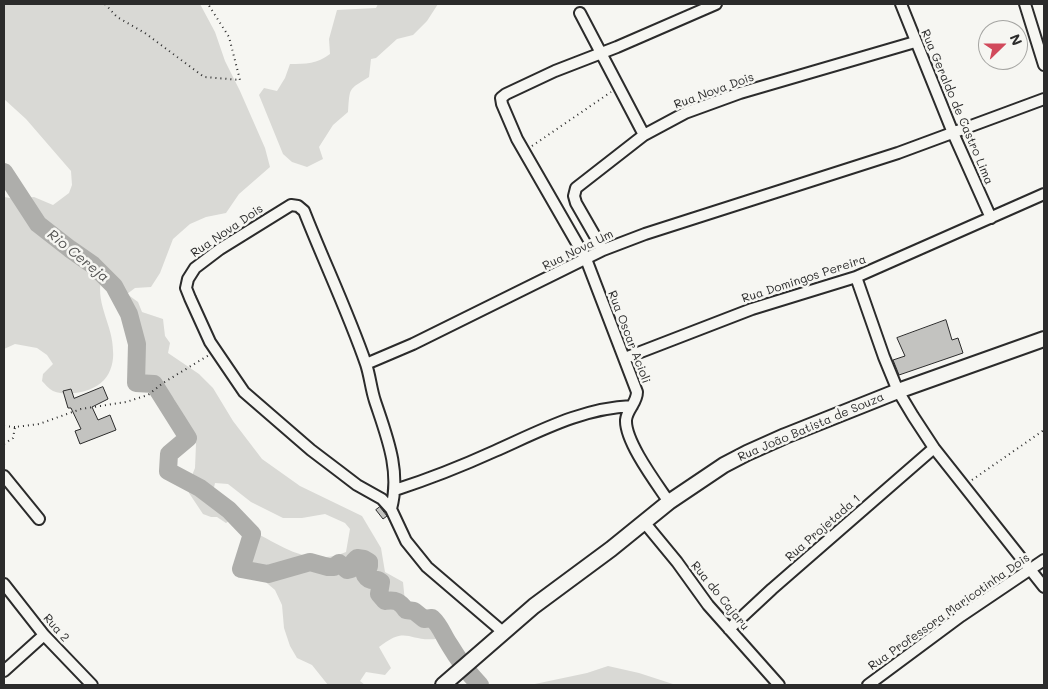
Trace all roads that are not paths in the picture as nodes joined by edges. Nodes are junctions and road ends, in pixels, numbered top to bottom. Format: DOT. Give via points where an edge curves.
graph roads {
  1 [pos="716,4"];
  2 [pos="901,4"];
  3 [pos="1024,4"];
  4 [pos="580,13"];
  5 [pos="916,42"];
  6 [pos="601,53"];
  7 [pos="1044,65"];
  8 [pos="1044,99"];
  9 [pos="953,134"];
  10 [pos="644,135"];
  11 [pos="1044,194"];
  12 [pos="991,218"];
  13 [pos="603,250"];
  14 [pos="586,259"];
  15 [pos="856,276"];
  16 [pos="1044,340"];
  17 [pos="624,358"];
  18 [pos="366,364"];
  19 [pos="898,391"];
  20 [pos="632,406"];
  21 [pos="934,448"];
  22 [pos="4,476"];
  23 [pos="395,490"];
  24 [pos="669,502"];
  25 [pos="391,509"];
  26 [pos="39,520"];
  27 [pos="644,522"];
  28 [pos="1044,560"];
  29 [pos="1031,570"];
  30 [pos="4,584"];
  31 [pos="1044,587"];
  32 [pos="729,629"];
  33 [pos="503,632"];
  34 [pos="44,635"];
  35 [pos="4,671"];
  36 [pos="92,685"];
  37 [pos="443,685"];
  38 [pos="779,685"];
  39 [pos="868,685"];
  1 -- 6 [label="street"];
  2 -- 5 [label="street, Rua Geraldo de Castro Lima"];
  3 -- 7 [label="street"];
  4 -- 6 [label="street"];
  5 -- 9 [label="street, Rua Geraldo de Castro Lima"];
  5 -- 10 [label="street, Rua Nova Dois" via="740,93 685,113"];
  6 -- 10 [label="street"];
  6 -- 14 [label="street, Rua Oscar Acioli" via="554,71 501,98 525,151"];
  8 -- 9 [label="street, Rua Nova Um"];
  9 -- 12 [label="street, Rua Geraldo de Castro Lima"];
  9 -- 13 [label="street, Rua Nova Um"];
  10 -- 13 [label="street, Rua Nova Dois" via="576,188 576,203"];
  11 -- 12 [label="street, Rua Domingos Pereira"];
  12 -- 15 [label="street, Rua Domingos Pereira"];
  13 -- 14 [label="street, Rua Nova Um"];
  14 -- 17 [label="street, Rua Oscar Acioli"];
  14 -- 18 [label="street, Rua Nova Um"];
  15 -- 17 [label="street, Rua Domingos Pereira" via="752,309"];
  15 -- 19 [label="street"];
  16 -- 19 [label="street, Rua João Batista de Souza"];
  17 -- 20 [label="street, Rua Oscar Acioli" via="637,392"];
  18 -- 23 [label="street" via="390,450"];
  18 -- 25 [label="street, Rua Nova Dois" via="304,211 298,206 284,208 220,249 195,268 188,279 186,288 216,352 244,392 288,431 357,485 382,499"];
  19 -- 21 [label="street"];
  19 -- 24 [label="street, Rua João Batista de Souza" via="747,453"];
  20 -- 23 [label="street" via="612,407 560,421 458,468"];
  20 -- 24 [label="street, Rua Oscar Acioli" via="626,420 629,434 643,463"];
  21 -- 29 [label="street"];
  21 -- 32 [label="street, Rua Projetada 1"];
  22 -- 26 [label="street"];
  23 -- 25 [label="street"];
  24 -- 27 [label="street, Rua João Batista de Souza"];
  25 -- 33 [label="street" via="406,541 427,567"];
  27 -- 32 [label="street, Rua do Cajaru"];
  27 -- 33 [label="street, Rua João Batista de Souza"];
  28 -- 29 [label="street, Rua Professora Maricotinha Dois"];
  29 -- 31 [label="street"];
  29 -- 39 [label="street, Rua Professora Maricotinha Dois" via="961,616"];
  30 -- 34 [label="street, Rua 2"];
  32 -- 38 [label="street, Rua do Cajaru"];
  33 -- 37 [label="street, Rua João Batista de Souza"];
  34 -- 35 [label="street"];
  34 -- 36 [label="street, Rua 2"];
}
